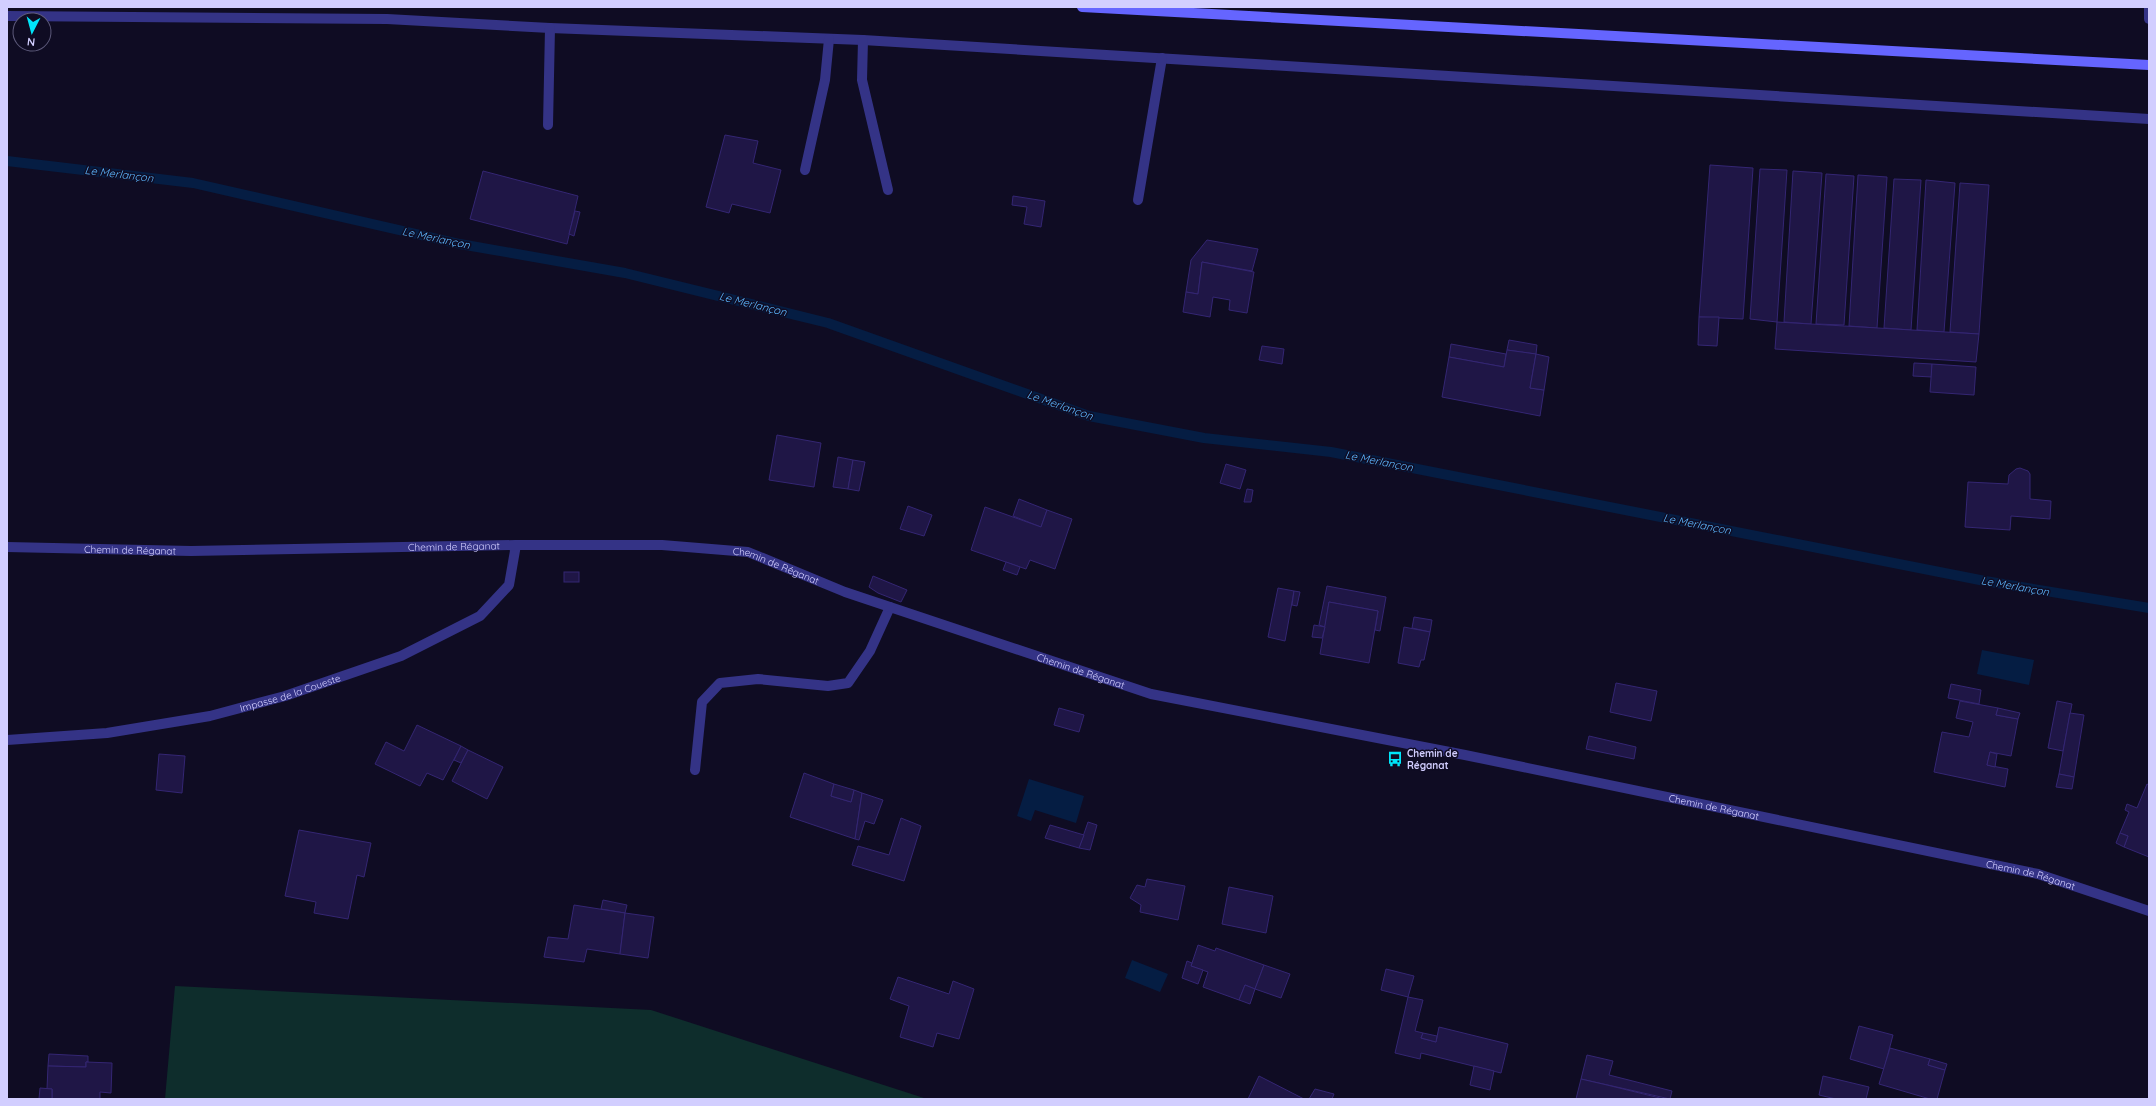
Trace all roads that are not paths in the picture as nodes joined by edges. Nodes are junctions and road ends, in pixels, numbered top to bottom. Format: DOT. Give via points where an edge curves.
graph roads {
  1 [pos="1082,7"];
  2 [pos="2149,7"];
  3 [pos="7,16"];
  4 [pos="2149,19"];
  5 [pos="550,28"];
  6 [pos="829,39"];
  7 [pos="863,40"];
  8 [pos="1162,58"];
  9 [pos="2149,65"];
  10 [pos="2149,119"];
  11 [pos="548,125"];
  12 [pos="805,170"];
  13 [pos="888,190"];
  14 [pos="1138,200"];
  15 [pos="516,545"];
  16 [pos="7,547"];
  17 [pos="890,607"];
  18 [pos="7,740"];
  19 [pos="695,770"];
  20 [pos="2149,910"];
  1 -- 9 [label="main road"];
  2 -- 4 [label="street"];
  3 -- 5 [label="street" via="387,19"];
  5 -- 6 [label="street"];
  5 -- 11 [label="street"];
  6 -- 7 [label="street"];
  6 -- 12 [label="street" via="824,80"];
  7 -- 8 [label="street"];
  7 -- 13 [label="street" via="862,80"];
  8 -- 10 [label="street"];
  8 -- 14 [label="street"];
  15 -- 16 [label="street, Chemin de Réganat" via="191,551"];
  15 -- 17 [label="street, Chemin de Réganat" via="662,545 748,552 845,592"];
  15 -- 18 [label="street, Impasse de la Coueste" via="509,585 480,616 401,656 285,696 210,716 107,733"];
  17 -- 19 [label="street" via="870,651 848,682 828,686 758,679 720,684 702,702"];
  17 -- 20 [label="street, Chemin de Réganat" via="1151,694 1465,755 2038,874"];
}
